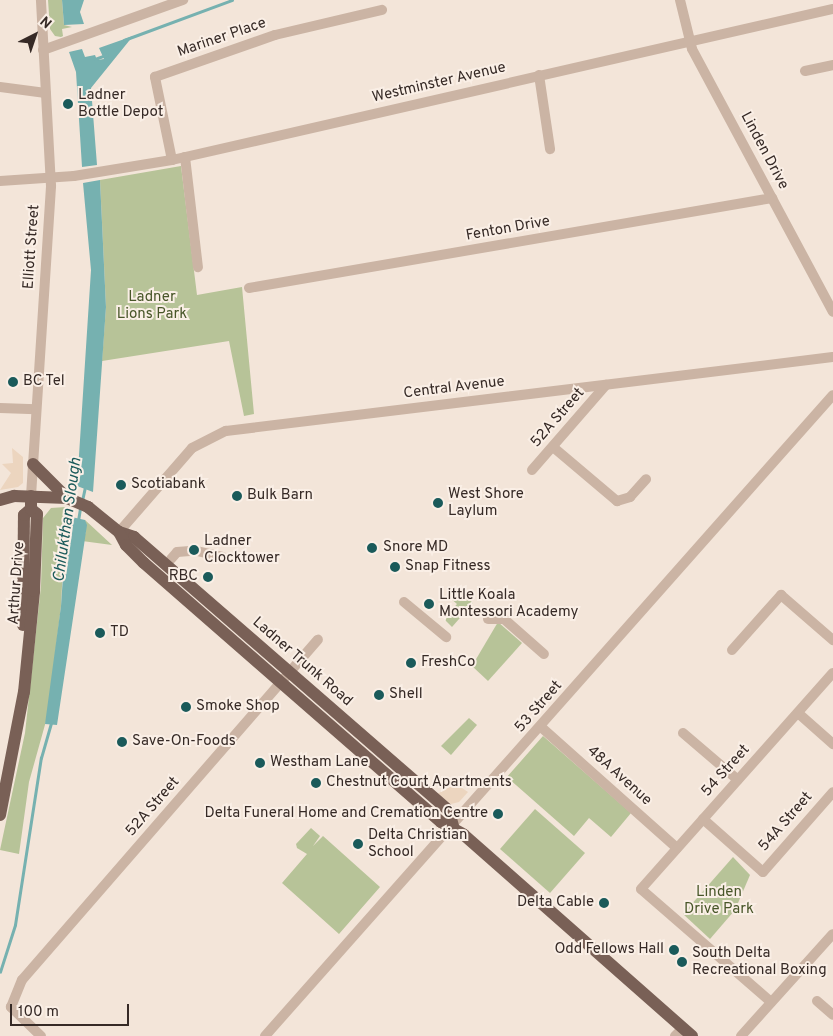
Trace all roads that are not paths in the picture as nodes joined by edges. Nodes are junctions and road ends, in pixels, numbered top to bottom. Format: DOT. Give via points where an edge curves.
graph roads {
  1 [pos="40,0"];
  2 [pos="183,0"];
  3 [pos="680,0"];
  4 [pos="833,9"];
  5 [pos="382,10"];
  6 [pos="689,40"];
  7 [pos="43,50"];
  8 [pos="833,65"];
  9 [pos="805,71"];
  10 [pos="539,75"];
  11 [pos="0,87"];
  12 [pos="46,93"];
  13 [pos="550,149"];
  14 [pos="185,157"];
  15 [pos="172,160"];
  16 [pos="50,178"];
  17 [pos="0,181"];
  18 [pos="772,198"];
  19 [pos="198,267"];
  20 [pos="249,288"];
  21 [pos="833,312"];
  22 [pos="833,357"];
  23 [pos="606,385"];
  24 [pos="833,395"];
  25 [pos="0,408"];
  26 [pos="36,409"];
  27 [pos="553,447"];
  28 [pos="33,464"];
  29 [pos="532,470"];
  30 [pos="646,479"];
  31 [pos="67,498"];
  32 [pos="0,500"];
  33 [pos="31,503"];
  34 [pos="119,532"];
  35 [pos="222,557"];
  36 [pos="171,559"];
  37 [pos="404,602"];
  38 [pos="488,619"];
  39 [pos="446,638"];
  40 [pos="318,640"];
  41 [pos="833,640"];
  42 [pos="732,650"];
  43 [pos="544,654"];
  44 [pos="833,673"];
  45 [pos="286,678"];
  46 [pos="798,713"];
  47 [pos="541,727"];
  48 [pos="683,733"];
  49 [pos="833,744"];
  50 [pos="4,773"];
  51 [pos="738,780"];
  52 [pos="833,792"];
  53 [pos="0,815"];
  54 [pos="702,819"];
  55 [pos="454,826"];
  56 [pos="677,848"];
  57 [pos="833,934"];
  58 [pos="817,1001"];
  59 [pos="771,1002"];
  60 [pos="832,1013"];
  61 [pos="683,1033"];
  62 [pos="42,1036"];
  63 [pos="265,1036"];
  64 [pos="740,1036"];
  1 -- 7 [label="street, Elliott Street"];
  2 -- 7 [label="street"];
  3 -- 6 [label="street, Linden Drive"];
  4 -- 6 [label="street, Westminster Avenue"];
  5 -- 15 [label="street, Mariner Place" via="275,35 155,77"];
  6 -- 10 [label="street, Westminster Avenue"];
  6 -- 18 [label="street, Linden Drive"];
  7 -- 12 [label="street, Elliott Street"];
  8 -- 9 [label="street"];
  10 -- 13 [label="street"];
  10 -- 14 [label="street, Westminster Avenue"];
  11 -- 12 [label="street"];
  12 -- 16 [label="street, Elliott Street"];
  14 -- 15 [label="street, Westminster Avenue"];
  14 -- 19 [label="street"];
  15 -- 16 [label="street, Westminster Avenue"];
  16 -- 17 [label="street, Westminster Avenue"];
  16 -- 26 [label="street, Elliott Street"];
  18 -- 20 [label="street, Fenton Drive"];
  18 -- 21 [label="street, Linden Drive"];
  22 -- 23 [label="street, Central Avenue"];
  23 -- 27 [label="street, 52A Street"];
  23 -- 34 [label="street, Central Avenue" via="226,431 192,448"];
  24 -- 47 [label="street, 53 Street"];
  25 -- 26 [label="street"];
  26 -- 28 [label="street, Elliott Street"];
  27 -- 29 [label="street, 52A Street"];
  27 -- 30 [label="street" via="617,502 630,497"];
  28 -- 31 [label="main road"];
  28 -- 33 [label="street, Elliott Street"];
  31 -- 33 [label="main road, Ladner Trunk Road"];
  31 -- 34 [label="main road, Ladner Trunk Road" via="88,507"];
  32 -- 33 [label="main road, Ladner Trunk Road"];
  33 -- 50 [label="main road, Arthur Drive" via="24,515 24,692"];
  34 -- 45 [label="main road, Ladner Trunk Road" via="126,545 144,563"];
  35 -- 36 [label="street" via="194,551 177,552"];
  37 -- 39 [label="street"];
  38 -- 43 [label="street" via="504,619"];
  40 -- 45 [label="street, 52A Street"];
  41 -- 42 [label="street" via="781,595"];
  44 -- 46 [label="street, 54 Street"];
  45 -- 55 [label="main road, Ladner Trunk Road" via="440,822"];
  45 -- 62 [label="street, 52A Street" via="22,980 15,995 13,1011"];
  46 -- 49 [label="street"];
  46 -- 51 [label="street, 54 Street"];
  47 -- 55 [label="street, 53 Street"];
  47 -- 56 [label="street, 48A Avenue"];
  48 -- 51 [label="street"];
  50 -- 53 [label="main road, Arthur Drive"];
  51 -- 54 [label="street, 54 Street"];
  52 -- 54 [label="street, 54A Street" via="762,872"];
  54 -- 56 [label="street, 54 Street"];
  55 -- 61 [label="main road, Ladner Trunk Road"];
  55 -- 63 [label="street, 53 Street"];
  56 -- 59 [label="street, 54 Street" via="641,889"];
  57 -- 59 [label="street"];
  58 -- 60 [label="street"];
  59 -- 64 [label="street"];
}
